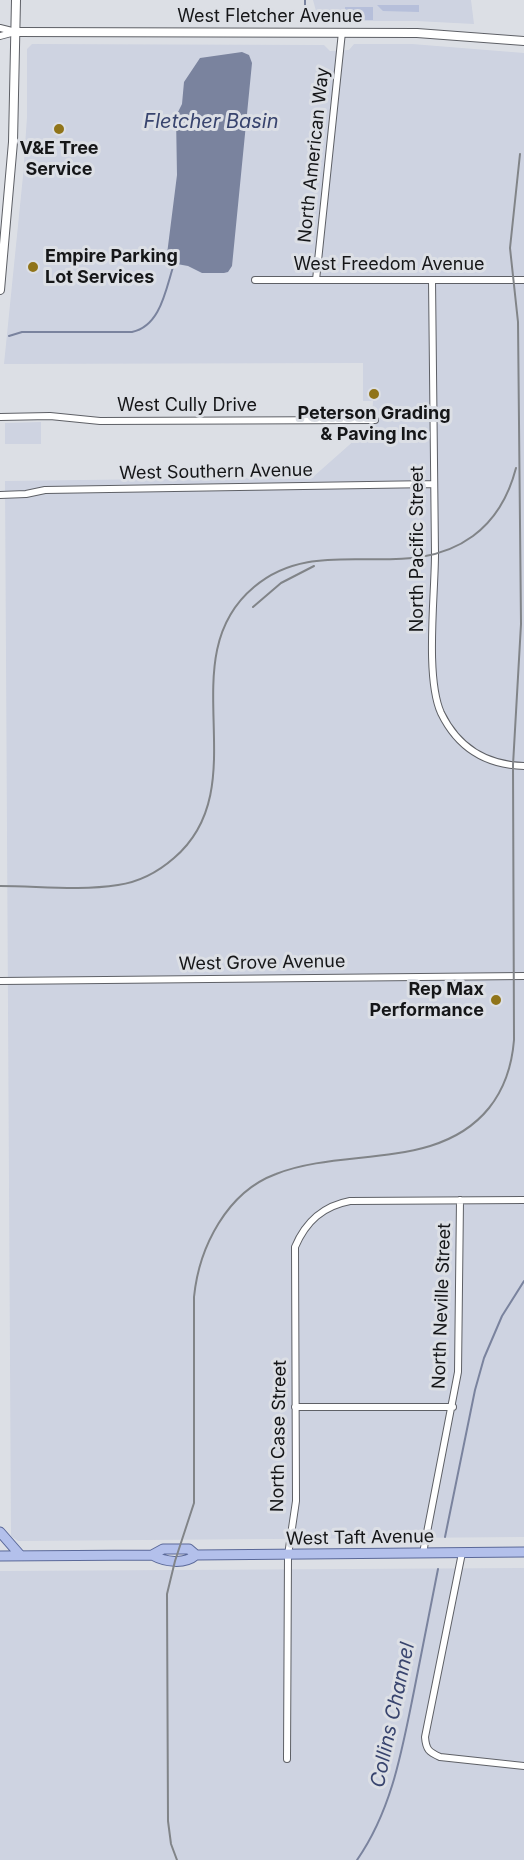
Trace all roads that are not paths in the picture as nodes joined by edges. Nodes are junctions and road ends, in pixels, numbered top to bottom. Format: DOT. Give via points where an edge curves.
graph roads {
  1 [pos="16,0"];
  2 [pos="0,28"];
  3 [pos="16,32"];
  4 [pos="342,33"];
  5 [pos="0,36"];
  6 [pos="524,41"];
  7 [pos="255,280"];
  8 [pos="316,280"];
  9 [pos="432,280"];
  10 [pos="524,280"];
  11 [pos="0,290"];
  12 [pos="0,417"];
  13 [pos="375,420"];
  14 [pos="434,484"];
  15 [pos="0,495"];
  16 [pos="524,766"];
  17 [pos="524,975"];
  18 [pos="0,981"];
  19 [pos="460,1200"];
  20 [pos="524,1200"];
  21 [pos="295,1407"];
  22 [pos="453,1407"];
  23 [pos="0,1532"];
  24 [pos="524,1552"];
  25 [pos="423,1553"];
  26 [pos="462,1553"];
  27 [pos="288,1555"];
  28 [pos="0,1556"];
  29 [pos="21,1556"];
  30 [pos="287,1759"];
  31 [pos="524,1766"];
  1 -- 3 [label="main road"];
  2 -- 3 [label="street"];
  3 -- 4 [label="street, West Fletcher Avenue"];
  3 -- 5 [label="street"];
  3 -- 11 [label="main road" via="13,142"];
  4 -- 6 [label="street, West Fletcher Avenue" via="437,33"];
  4 -- 8 [label="street, North American Way"];
  7 -- 8 [label="street, West Freedom Avenue"];
  8 -- 9 [label="street, West Freedom Avenue"];
  9 -- 10 [label="street, West Freedom Avenue"];
  9 -- 14 [label="street, North Pacific Street"];
  12 -- 13 [label="street, West Cully Drive" via="50,416 100,422"];
  14 -- 15 [label="street, West Southern Avenue" via="45,490"];
  14 -- 16 [label="street, North Pacific Street" via="433,662 440,711 462,744 490,762"];
  17 -- 18 [label="street, West Grove Avenue"];
  19 -- 20 [label="street"];
  19 -- 21 [label="street, North Case Street" via="351,1201 336,1203 310,1220 295,1247"];
  19 -- 22 [label="street, North Neville Street" via="458,1372"];
  21 -- 22 [label="street"];
  21 -- 27 [label="street, North Case Street" via="296,1501"];
  22 -- 25 [label="street, North Neville Street"];
  23 -- 29 [label="main road"];
  24 -- 26 [label="main road, West Taft Avenue"];
  25 -- 26 [label="main road, West Taft Avenue"];
  25 -- 27 [label="main road, West Taft Avenue"];
  26 -- 31 [label="street" via="425,1747 440,1757"];
  27 -- 29 [label="main road, West Taft Avenue" via="196,1556 189,1549 163,1549 152,1555"];
  27 -- 30 [label="street, North Case Street"];
  28 -- 29 [label="main road, West Taft Avenue"];
}
